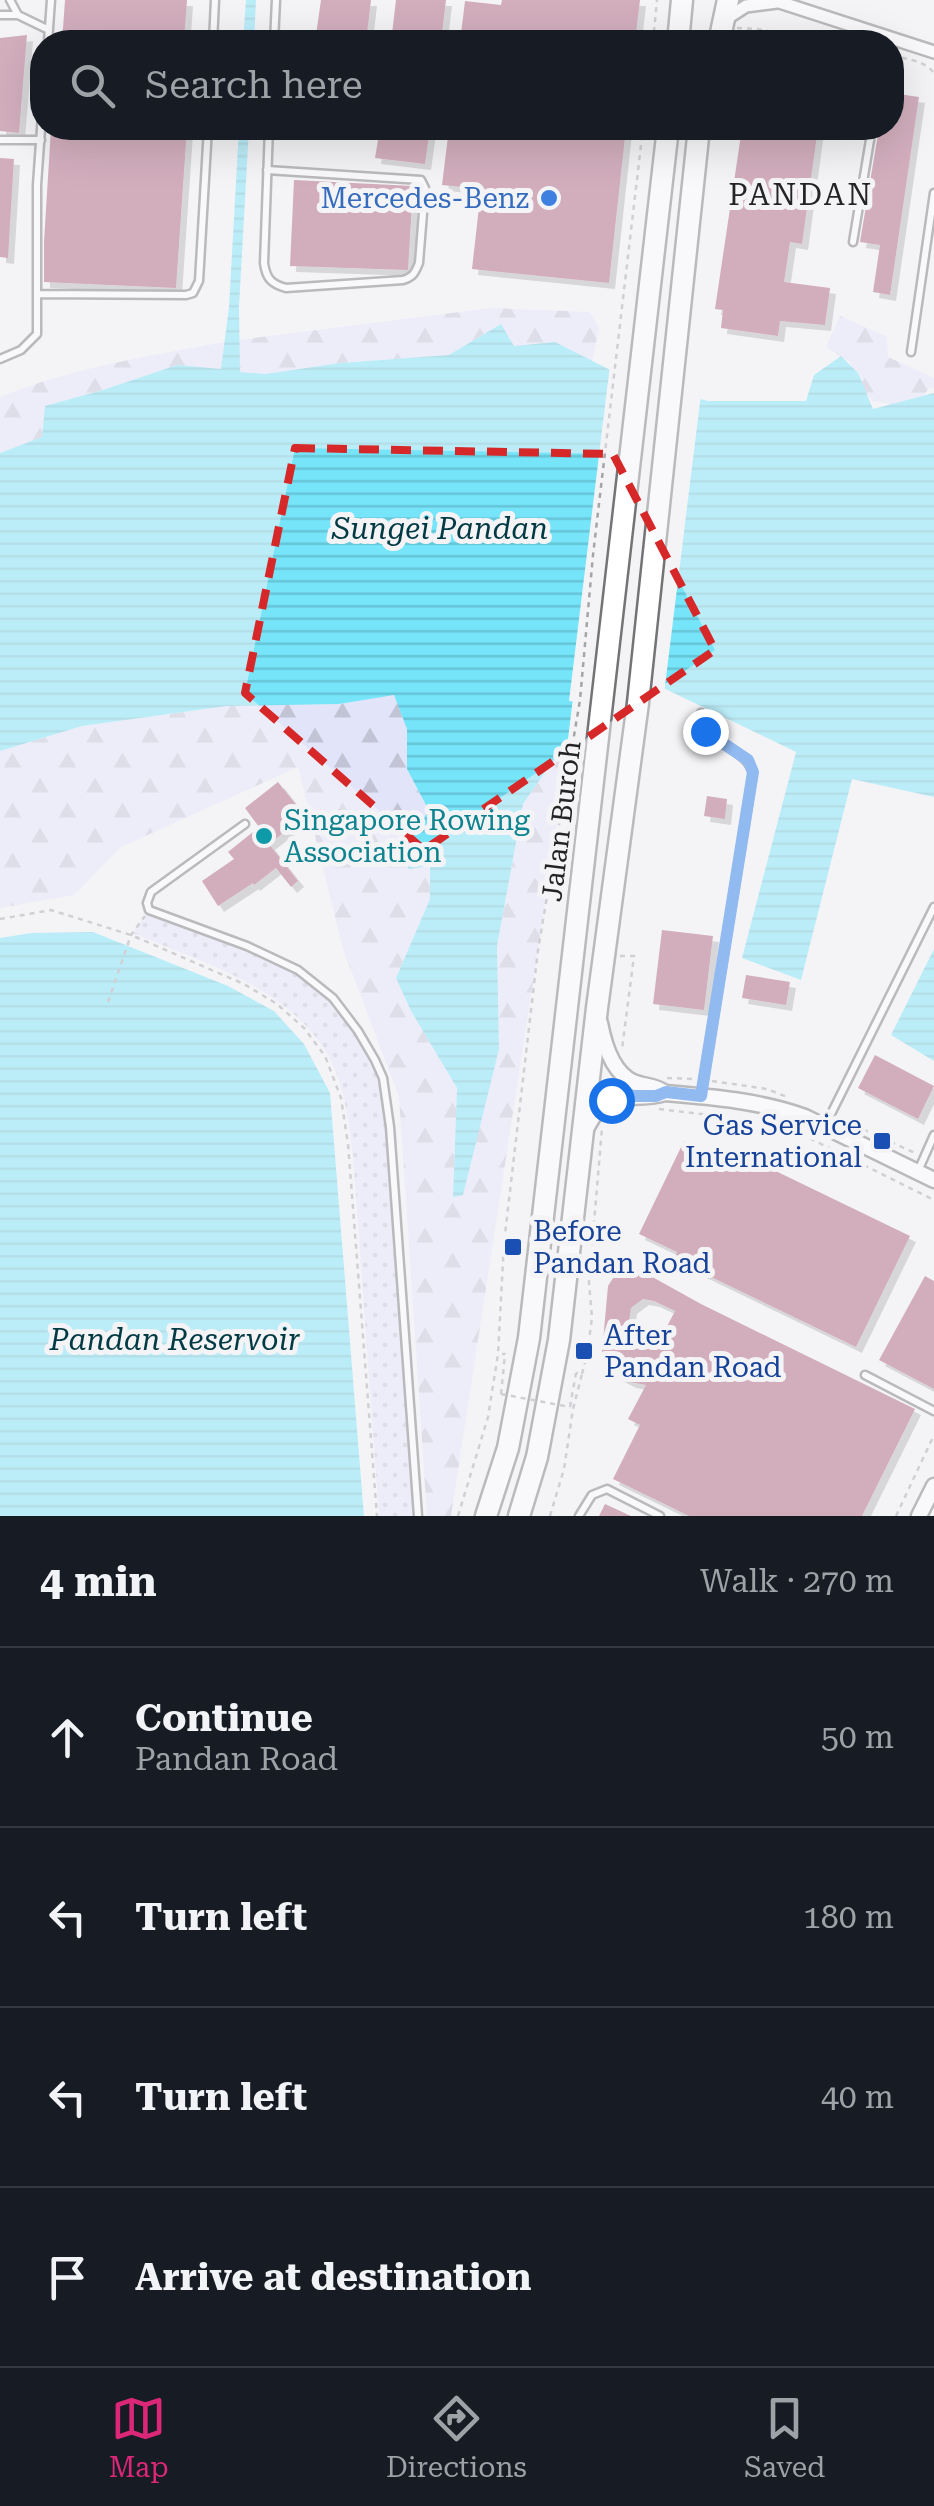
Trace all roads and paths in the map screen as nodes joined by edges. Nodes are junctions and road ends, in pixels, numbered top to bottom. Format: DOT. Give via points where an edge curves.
graph roads {
  1 [pos="10,0"];
  2 [pos="51,0"];
  3 [pos="215,0"];
  4 [pos="276,0"];
  5 [pos="657,0"];
  6 [pos="682,0"];
  7 [pos="714,0"];
  8 [pos="775,1"];
  9 [pos="0,15"];
  10 [pos="18,15"];
  11 [pos="720,28"];
  12 [pos="49,30"];
  13 [pos="213,30"];
  14 [pos="275,30"];
  15 [pos="654,30"];
  16 [pos="679,30"];
  17 [pos="755,30"];
  18 [pos="858,30"];
  19 [pos="904,44"];
  20 [pos="934,52"];
  21 [pos="904,59"];
  22 [pos="934,73"];
  23 [pos="0,140"];
  24 [pos="40,140"];
  25 [pos="207,140"];
  26 [pos="269,140"];
  27 [pos="642,140"];
  28 [pos="667,140"];
  29 [pos="698,140"];
  30 [pos="870,140"];
  31 [pos="267,170"];
  32 [pos="934,193"];
  33 [pos="854,242"];
  34 [pos="37,294"];
  35 [pos="911,352"];
  36 [pos="0,359"];
  37 [pos="701,713"];
  38 [pos="245,824"];
  39 [pos="934,907"];
  40 [pos="150,910"];
  41 [pos="0,919"];
  42 [pos="131,935"];
  43 [pos="604,956"];
  44 [pos="108,1002"];
  45 [pos="597,1008"];
  46 [pos="620,1054"];
  47 [pos="666,1092"];
  48 [pos="701,1096"];
  49 [pos="647,1108"];
  50 [pos="608,1118"];
  51 [pos="824,1127"];
  52 [pos="583,1136"];
  53 [pos="934,1136"];
  54 [pos="917,1172"];
  55 [pos="934,1180"];
  56 [pos="934,1200"];
  57 [pos="498,1354"];
  58 [pos="582,1374"];
  59 [pos="865,1375"];
  60 [pos="934,1411"];
  61 [pos="934,1435"];
  62 [pos="934,1486"];
  63 [pos="377,1516"];
  64 [pos="418,1516"];
  65 [pos="458,1516"];
  66 [pos="486,1516"];
  67 [pos="519,1516"];
  68 [pos="550,1516"];
  69 [pos="579,1516"];
  70 [pos="660,1516"];
  71 [pos="896,1516"];
  72 [pos="919,1516"];
  1 -- 10 [label="lane"];
  2 -- 12 [label="lane"];
  3 -- 13 [label="lane"];
  4 -- 14 [label="lane"];
  5 -- 15 [label="path"];
  6 -- 16 [label="highway"];
  7 -- 11 [label="highway"];
  8 -- 11 [label="street" via="746,6"];
  8 -- 18 [label="street"];
  9 -- 10 [label="lane"];
  10 -- 12 [label="lane"];
  11 -- 17 [label="path"];
  19 -- 20 [label="street"];
  21 -- 22 [label="path"];
  23 -- 24 [label="lane"];
  24 -- 34 [label="lane"];
  25 -- 34 [label="lane" via="200,281 194,292"];
  26 -- 31 [label="lane"];
  27 -- 57 [label="path" via="580,700 538,950"];
  28 -- 66 [label="highway, Jalan Buroh" via="529,1338 508,1448"];
  29 -- 43 [label="highway"];
  30 -- 33 [label="lane"];
  31 -- 31 [label="lane" via="264,263 270,281 286,288 412,278 419,264 421,180"];
  32 -- 35 [label="lane"];
  34 -- 36 [label="lane" via="37,334"];
  37 -- 48 [label="lane" via="705,731 748,760 753,772"];
  38 -- 40 [label="lane" via="151,892"];
  39 -- 51 [label="lane"];
  40 -- 42 [label="path"];
  40 -- 64 [label="lane" via="298,970 333,998 375,1060 390,1127"];
  41 -- 42 [label="path" via="51,910"];
  42 -- 44 [label="path"];
  42 -- 63 [label="path" via="277,1004 316,1042 335,1078 354,1196"];
  43 -- 45 [label="highway"];
  43 -- 46 [label="path" via="634,956"];
  45 -- 47 [label="street" via="605,1047 623,1074"];
  45 -- 52 [label="highway"];
  47 -- 48 [label="street"];
  47 -- 52 [label="street" via="611,1100"];
  48 -- 51 [label="street" via="784,1110"];
  49 -- 56 [label="path" via="780,1124"];
  50 -- 58 [label="path" via="601,1129 592,1318"];
  51 -- 54 [label="street"];
  52 -- 67 [label="highway" via="559,1340"];
  53 -- 54 [label="lane"];
  54 -- 55 [label="street"];
  57 -- 58 [label="path, bridge" via="505,1354 500,1394 570,1406 576,1373"];
  57 -- 65 [label="path" via="488,1417"];
  58 -- 68 [label="path"];
  59 -- 60 [label="lane"];
  61 -- 71 [label="path"];
  62 -- 72 [label="street"];
  69 -- 70 [label="lane" via="592,1495 607,1489"];
}
